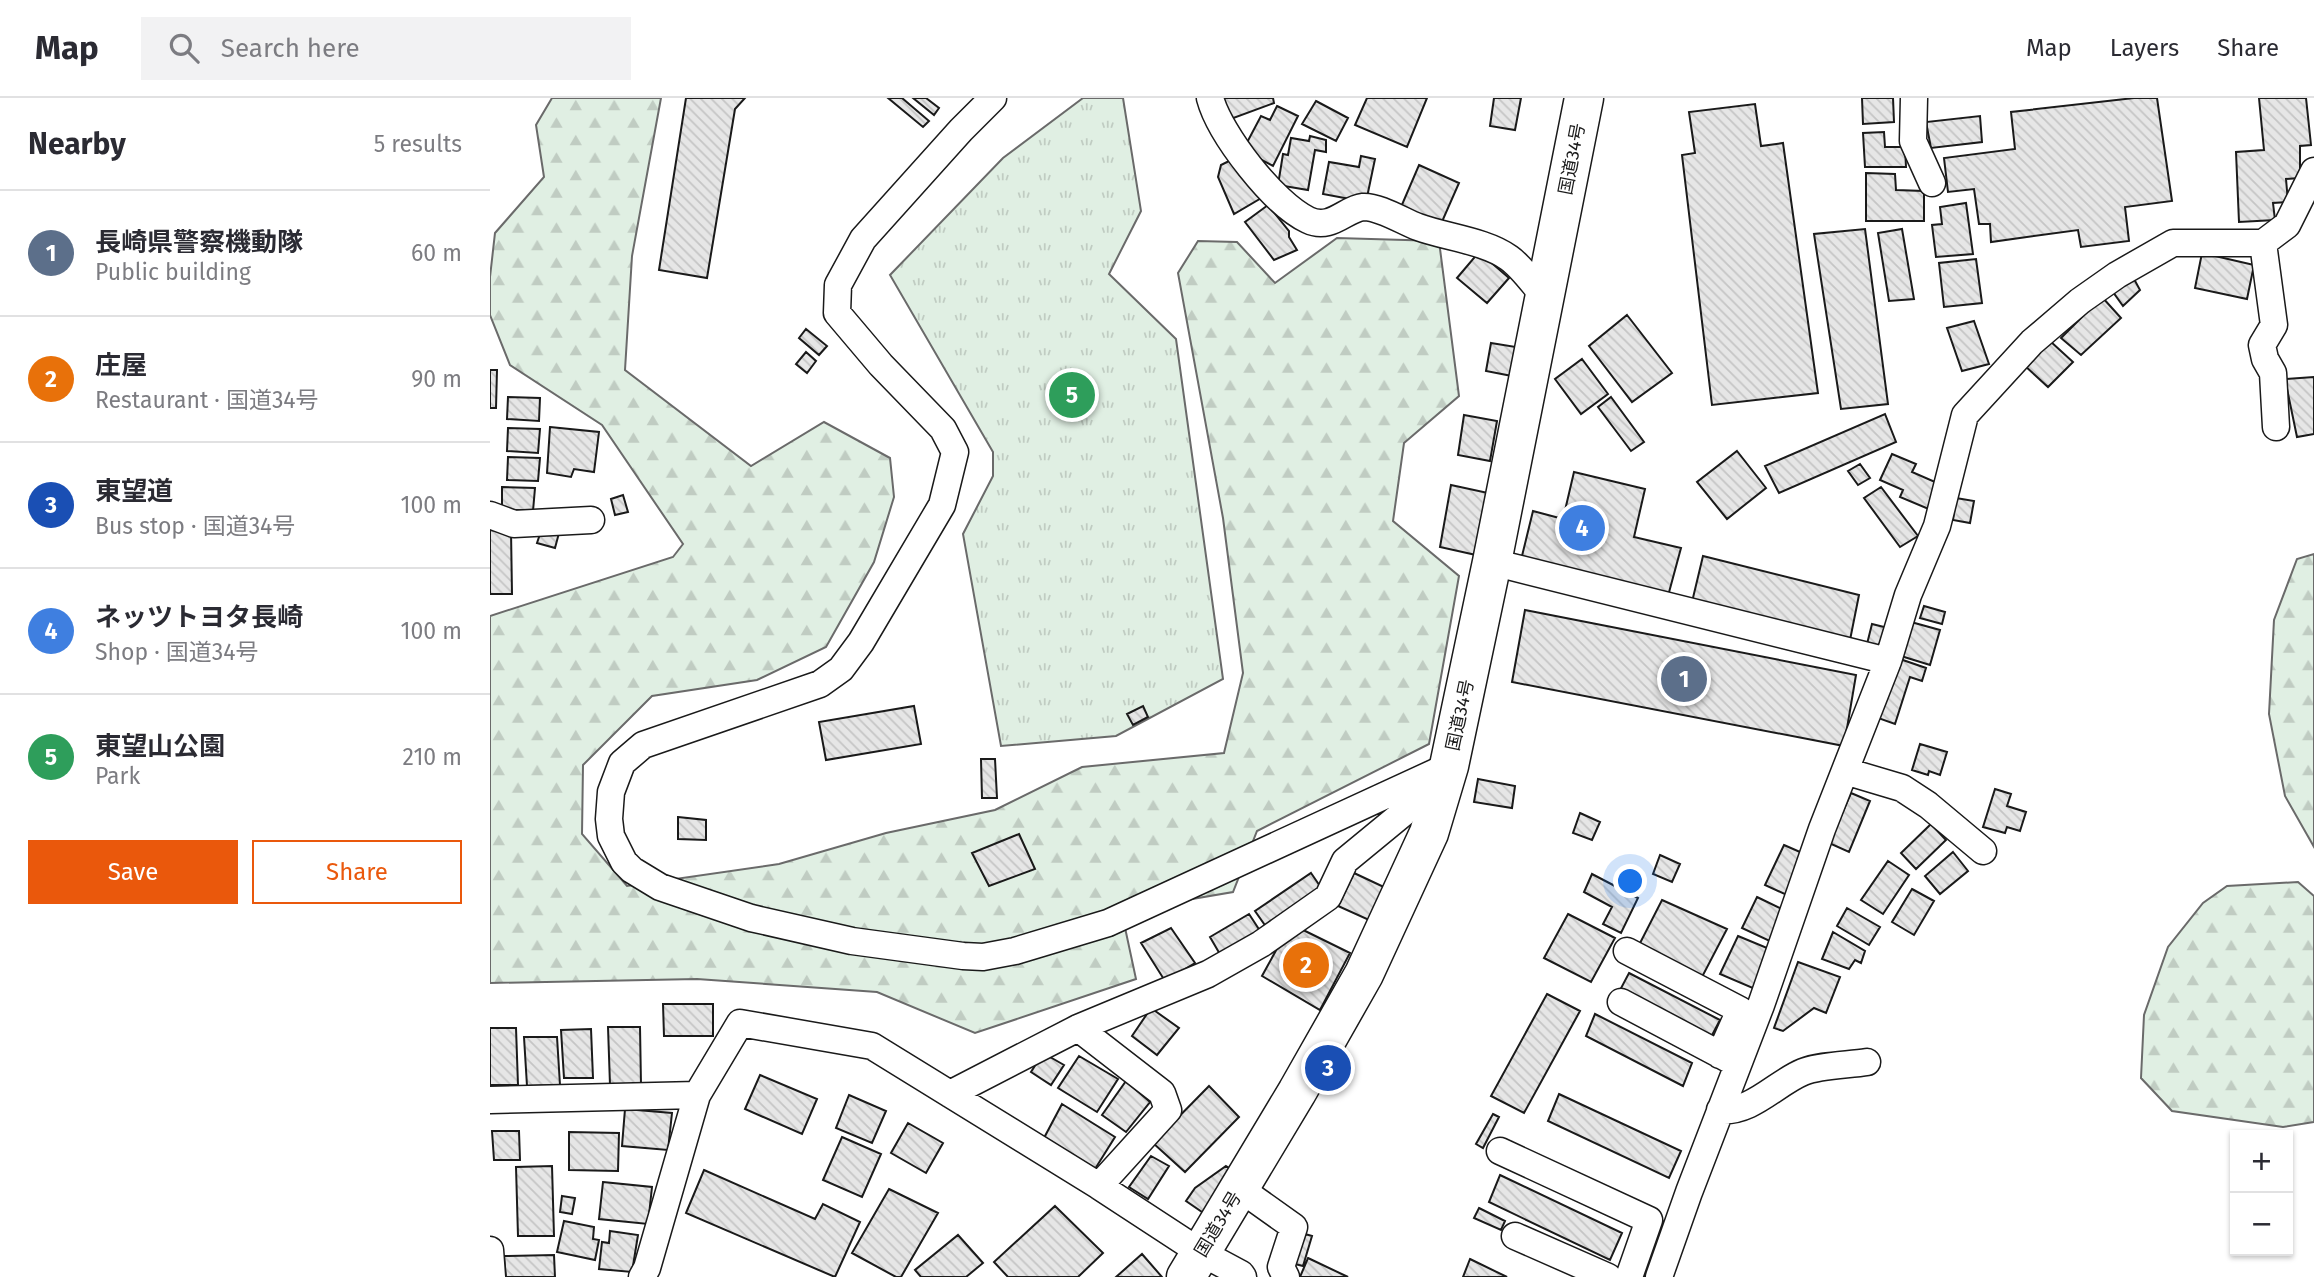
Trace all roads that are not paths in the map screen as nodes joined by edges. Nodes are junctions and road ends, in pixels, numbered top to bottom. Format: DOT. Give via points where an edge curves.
graph roads {
  1 [pos="993,98"];
  2 [pos="1210,98"];
  3 [pos="1584,98"];
  4 [pos="1914,98"];
  5 [pos="2314,171"];
  6 [pos="1932,183"];
  7 [pos="2263,243"];
  8 [pos="1545,297"];
  9 [pos="2276,427"];
  10 [pos="490,515"];
  11 [pos="591,520"];
  12 [pos="1492,562"];
  13 [pos="1888,661"];
  14 [pos="1845,771"];
  15 [pos="1444,781"];
  16 [pos="1983,851"];
  17 [pos="1627,951"];
  18 [pos="1621,1002"];
  19 [pos="1078,1028"];
  20 [pos="1729,1059"];
  21 [pos="1867,1062"];
  22 [pos="950,1094"];
  23 [pos="698,1095"];
  24 [pos="490,1100"];
  25 [pos="1720,1110"];
  26 [pos="1500,1151"];
  27 [pos="1099,1186"];
  28 [pos="1239,1188"];
  29 [pos="1515,1236"];
  30 [pos="490,1250"];
  31 [pos="1193,1265"];
  32 [pos="492,1277"];
  33 [pos="642,1277"];
  34 [pos="1243,1277"];
  35 [pos="1286,1277"];
  36 [pos="1608,1277"];
  37 [pos="1629,1277"];
  38 [pos="1659,1277"];
  1 -- 15 [label="street" via="863,239 838,285 837,313 943,429 955,452 942,505 842,670 820,684 643,745 622,763 611,792 609,819 611,836 624,862 660,887 751,918 852,941 983,957 1108,923"];
  2 -- 8 [label="street" via="1233,147 1310,222 1333,222 1363,208 1389,214 1509,258"];
  3 -- 8 [label="highway, 国道34号"];
  4 -- 6 [label="street" via="1913,141"];
  5 -- 7 [label="street" via="2287,225"];
  7 -- 9 [label="street" via="2274,325 2262,345 2273,373"];
  7 -- 13 [label="street" via="2173,243 2080,301 1998,376 1965,415 1937,526 1908,595"];
  8 -- 12 [label="highway, 国道34号"];
  10 -- 11 [label="street" via="514,524"];
  12 -- 13 [label="street"];
  12 -- 15 [label="highway, 国道34号"];
  13 -- 14 [label="street"];
  14 -- 16 [label="street" via="1902,788"];
  14 -- 20 [label="street"];
  15 -- 19 [label="street" via="1345,861 1328,897 1261,944 1208,974"];
  15 -- 28 [label="highway, 国道34号" via="1429,833 1364,974"];
  17 -- 20 [label="street" via="1740,1010"];
  18 -- 20 [label="street"];
  19 -- 22 [label="street"];
  19 -- 27 [label="street" via="1162,1093 1168,1110"];
  20 -- 25 [label="street"];
  21 -- 25 [label="street" via="1804,1072 1752,1102 1731,1111"];
  22 -- 23 [label="street" via="872,1046 740,1023"];
  22 -- 27 [label="street"];
  23 -- 24 [label="street"];
  23 -- 33 [label="street"];
  25 -- 38 [label="street"];
  26 -- 37 [label="street" via="1649,1220"];
  27 -- 31 [label="street"];
  28 -- 31 [label="highway, 国道34号"];
  28 -- 35 [label="street" via="1294,1227 1281,1267"];
  29 -- 36 [label="street"];
  30 -- 32 [label="street"];
  31 -- 34 [label="street"];
}
